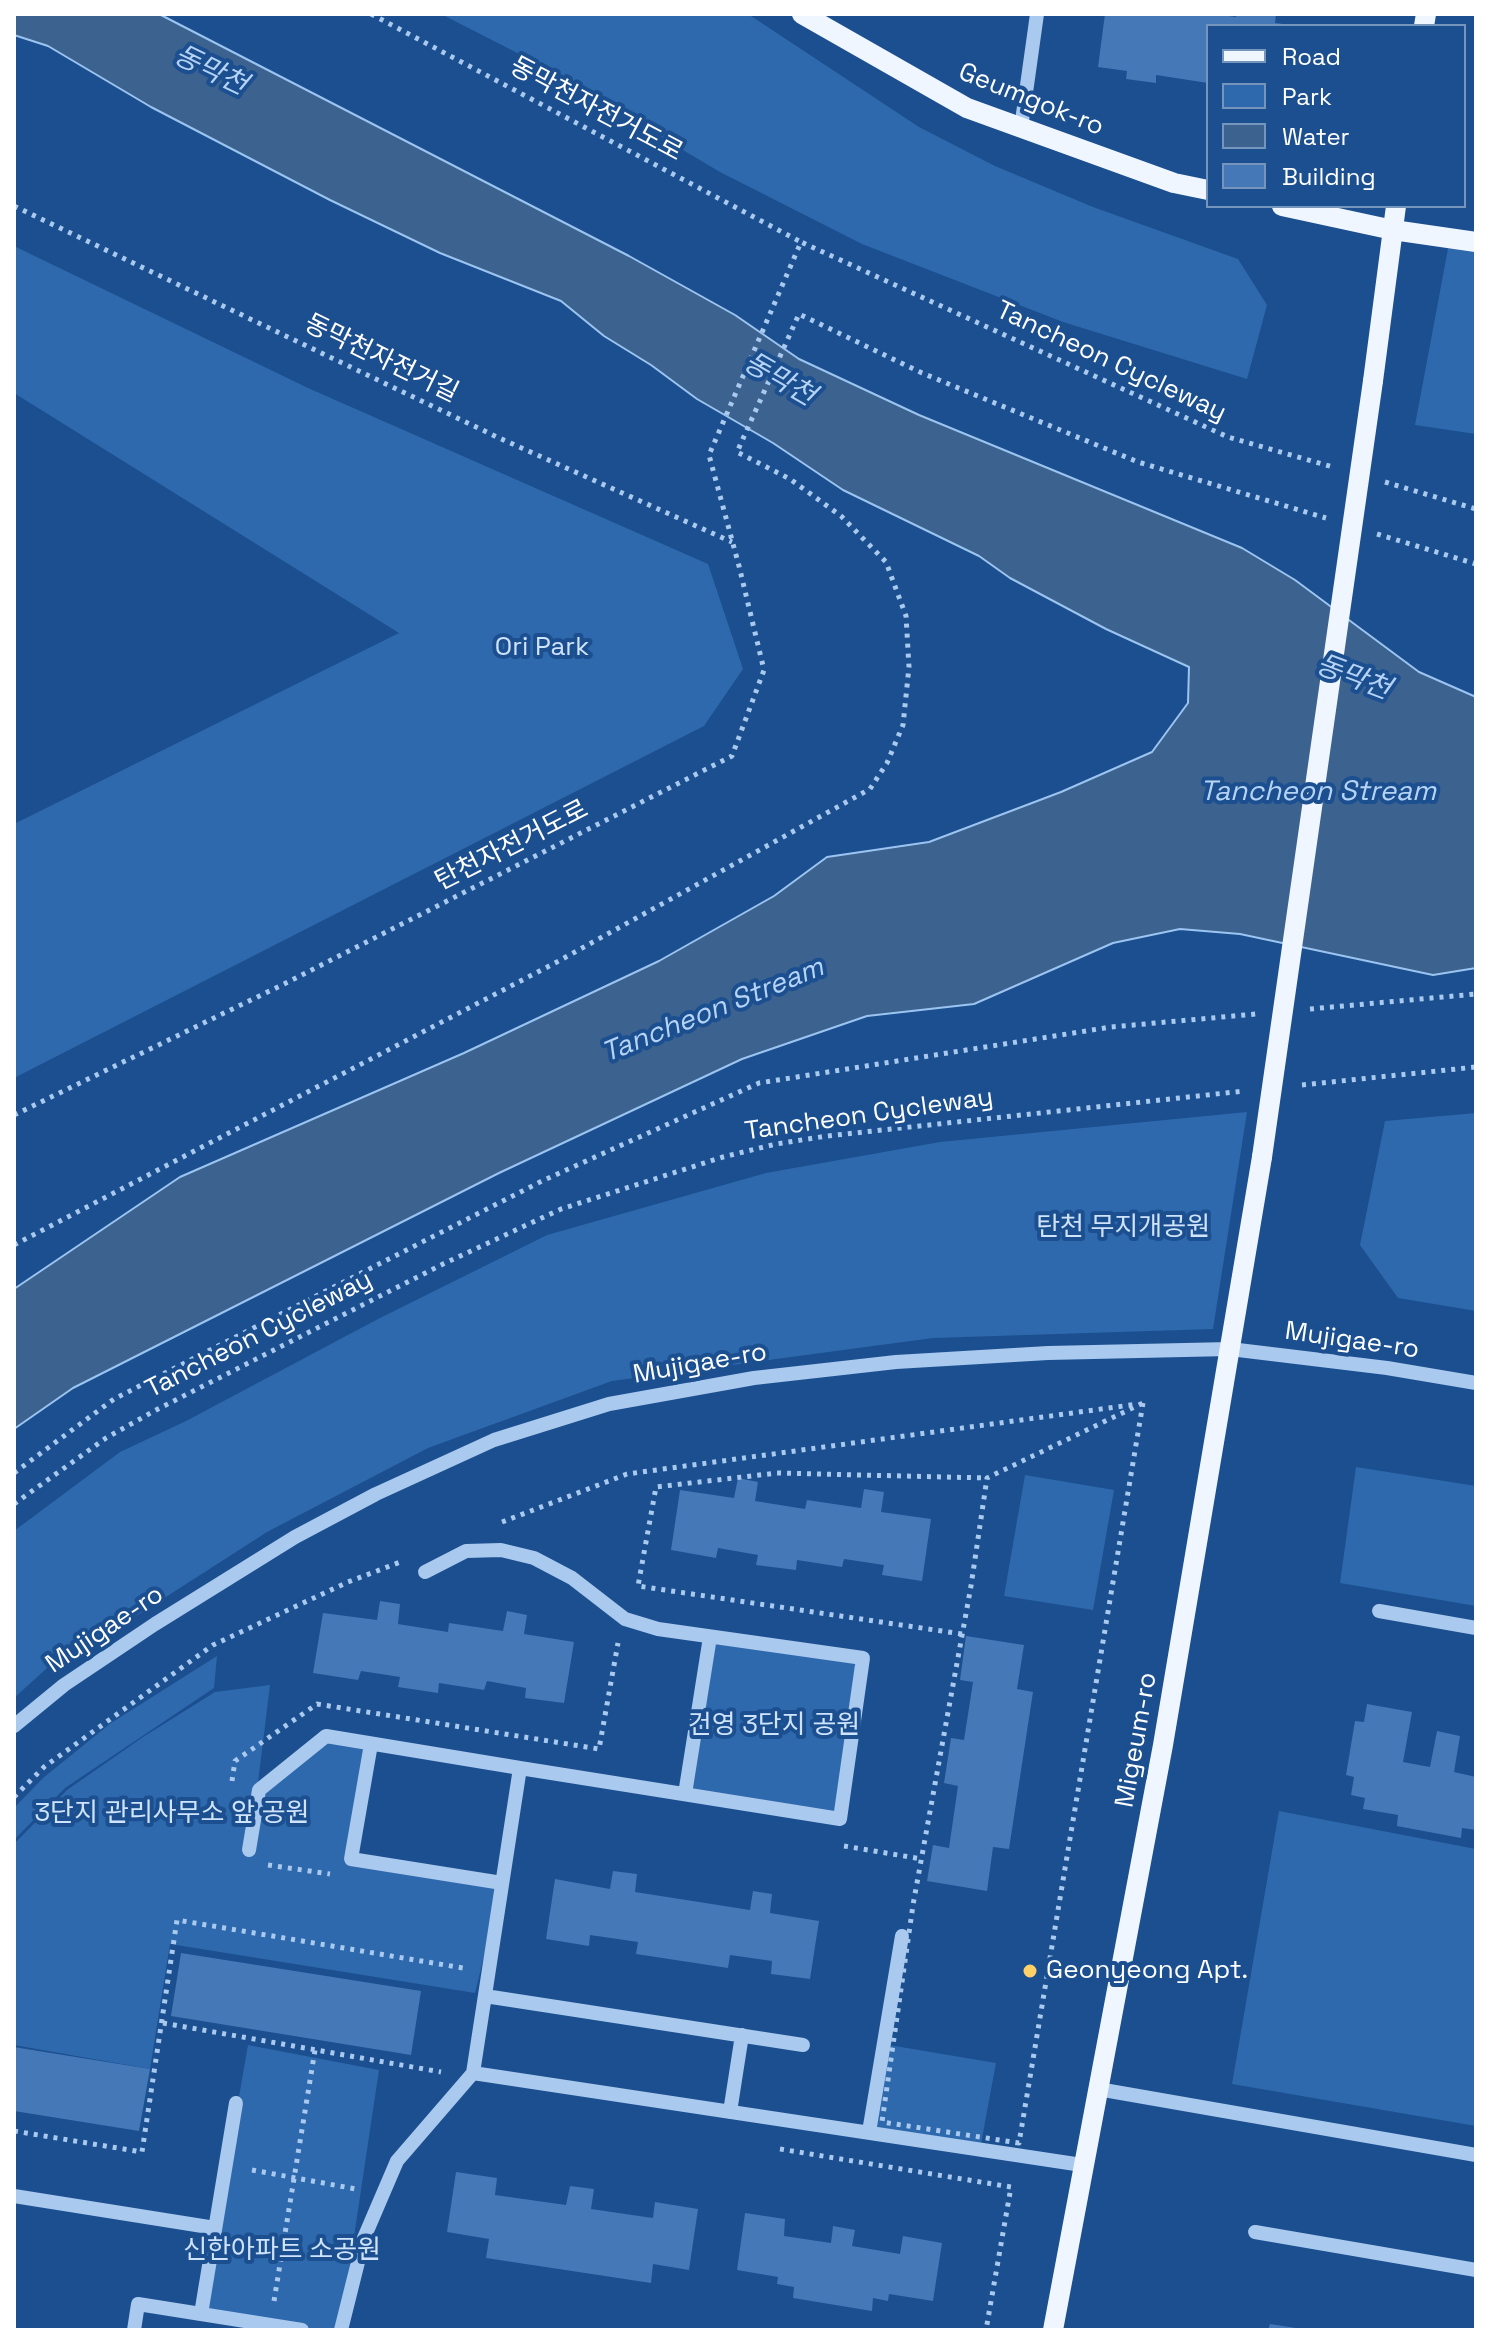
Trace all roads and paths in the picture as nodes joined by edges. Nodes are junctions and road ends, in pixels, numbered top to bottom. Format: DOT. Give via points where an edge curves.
graph roads {
  1 [pos="371,14"];
  2 [pos="802,14"];
  3 [pos="1037,14"];
  4 [pos="1021,128"];
  5 [pos="1206,190"];
  6 [pos="14,206"];
  7 [pos="1291,208"];
  8 [pos="1396,208"];
  9 [pos="1393,230"];
  10 [pos="801,242"];
  11 [pos="1476,242"];
  12 [pos="1344,471"];
  13 [pos="1372,479"];
  14 [pos="1476,509"];
  15 [pos="1329,520"];
  16 [pos="1373,533"];
  17 [pos="733,543"];
  18 [pos="1476,564"];
  19 [pos="1476,994"];
  20 [pos="1301,1010"];
  21 [pos="1270,1013"];
  22 [pos="1476,1067"];
  23 [pos="1287,1086"];
  24 [pos="1255,1090"];
  25 [pos="14,1115"];
  26 [pos="14,1245"];
  27 [pos="1230,1349"];
  28 [pos="1476,1383"];
  29 [pos="14,1473"];
  30 [pos="987,1478"];
  31 [pos="14,1504"];
  32 [pos="425,1572"];
  33 [pos="1379,1611"];
  34 [pos="1476,1628"];
  35 [pos="962,1634"];
  36 [pos="710,1637"];
  37 [pos="619,1641"];
  38 [pos="14,1726"];
  39 [pos="371,1744"];
  40 [pos="520,1768"];
  41 [pos="231,1789"];
  42 [pos="685,1794"];
  43 [pos="830,1844"];
  44 [pos="249,1850"];
  45 [pos="922,1859"];
  46 [pos="266,1865"];
  47 [pos="341,1876"];
  48 [pos="502,1883"];
  49 [pos="902,1936"];
  50 [pos="464,1974"];
  51 [pos="485,1996"];
  52 [pos="163,2023"];
  53 [pos="742,2035"];
  54 [pos="803,2045"];
  55 [pos="315,2050"];
  56 [pos="473,2073"];
  57 [pos="451,2074"];
  58 [pos="1098,2089"];
  59 [pos="236,2103"];
  60 [pos="730,2112"];
  61 [pos="14,2131"];
  62 [pos="869,2132"];
  63 [pos="775,2149"];
  64 [pos="1476,2155"];
  65 [pos="1082,2165"];
  66 [pos="243,2168"];
  67 [pos="366,2190"];
  68 [pos="14,2196"];
  69 [pos="215,2228"];
  70 [pos="1255,2232"];
  71 [pos="1476,2270"];
  72 [pos="273,2310"];
  73 [pos="201,2314"];
  74 [pos="134,2330"];
  75 [pos="302,2330"];
  76 [pos="341,2330"];
  77 [pos="986,2330"];
  78 [pos="1053,2330"];
  1 -- 10 [label="path, 동막천자전거도로"];
  2 -- 4 [label="main road, Geumgok-ro" via="967,108"];
  3 -- 4 [label="street"];
  4 -- 5 [label="main road, Geumgok-ro"];
  6 -- 17 [label="path, 동막천자전거길" via="497,437"];
  7 -- 9 [label="main road"];
  8 -- 9 [label="main road"];
  9 -- 11 [label="main road"];
  9 -- 27 [label="main road, Migeum-ro, bridge"];
  10 -- 12 [label="path, Tancheon Cycleway" via="1228,437"];
  10 -- 17 [label="path, 탄천자전거도로" via="709,455"];
  13 -- 14 [label="path"];
  15 -- 26 [label="path" via="1138,462 922,373 799,314 737,452 816,497 886,562 906,616 909,667 903,725 870,789 555,963"];
  16 -- 18 [label="path"];
  17 -- 25 [label="path, 탄천자전거도로" via="764,670 732,756"];
  19 -- 20 [label="path"];
  21 -- 29 [label="path" via="1111,1027 759,1083 542,1181 114,1399"];
  22 -- 23 [label="path"];
  24 -- 31 [label="path, Tancheon Cycleway" via="776,1144 561,1209 156,1410 106,1438"];
  27 -- 28 [label="street, Mujigae-ro"];
  27 -- 38 [label="street, Mujigae-ro" via="896,1362 754,1378 609,1404 494,1440 295,1537 64,1685"];
  27 -- 58 [label="main road, Migeum-ro"];
  30 -- 35 [label="path"];
  30 -- 35 [label="path" via="777,1473 656,1487 638,1586"];
  30 -- 45 [label="path" via="1143,1403 1019,2143 882,2122"];
  32 -- 36 [label="street" via="466,1551 501,1550 534,1558 572,1578 625,1619"];
  33 -- 34 [label="street"];
  35 -- 45 [label="path"];
  36 -- 42 [label="street"];
  36 -- 42 [label="street" via="863,1658 840,1819"];
  37 -- 41 [label="path" via="599,1749 317,1704 235,1761"];
  39 -- 40 [label="street"];
  39 -- 44 [label="street" via="326,1736 259,1790"];
  39 -- 48 [label="street" via="351,1859"];
  40 -- 42 [label="street"];
  40 -- 48 [label="street"];
  43 -- 45 [label="path"];
  46 -- 47 [label="path"];
  48 -- 51 [label="street"];
  49 -- 62 [label="street"];
  50 -- 52 [label="path" via="465,1959 463,1969 177,1920"];
  51 -- 53 [label="street"];
  51 -- 56 [label="street"];
  52 -- 55 [label="path"];
  52 -- 61 [label="path" via="142,2152"];
  53 -- 54 [label="street"];
  53 -- 60 [label="street"];
  55 -- 57 [label="path"];
  55 -- 72 [label="path"];
  56 -- 60 [label="street"];
  56 -- 76 [label="street" via="397,2161 364,2238"];
  58 -- 64 [label="street"];
  58 -- 65 [label="main road, Migeum-ro"];
  59 -- 69 [label="street"];
  60 -- 62 [label="street"];
  62 -- 65 [label="street"];
  63 -- 77 [label="path" via="1011,2187"];
  65 -- 78 [label="main road, Migeum-ro"];
  66 -- 67 [label="path"];
  68 -- 69 [label="street"];
  69 -- 73 [label="street"];
  70 -- 71 [label="street"];
  73 -- 74 [label="street" via="138,2304"];
  73 -- 75 [label="street"];
}
